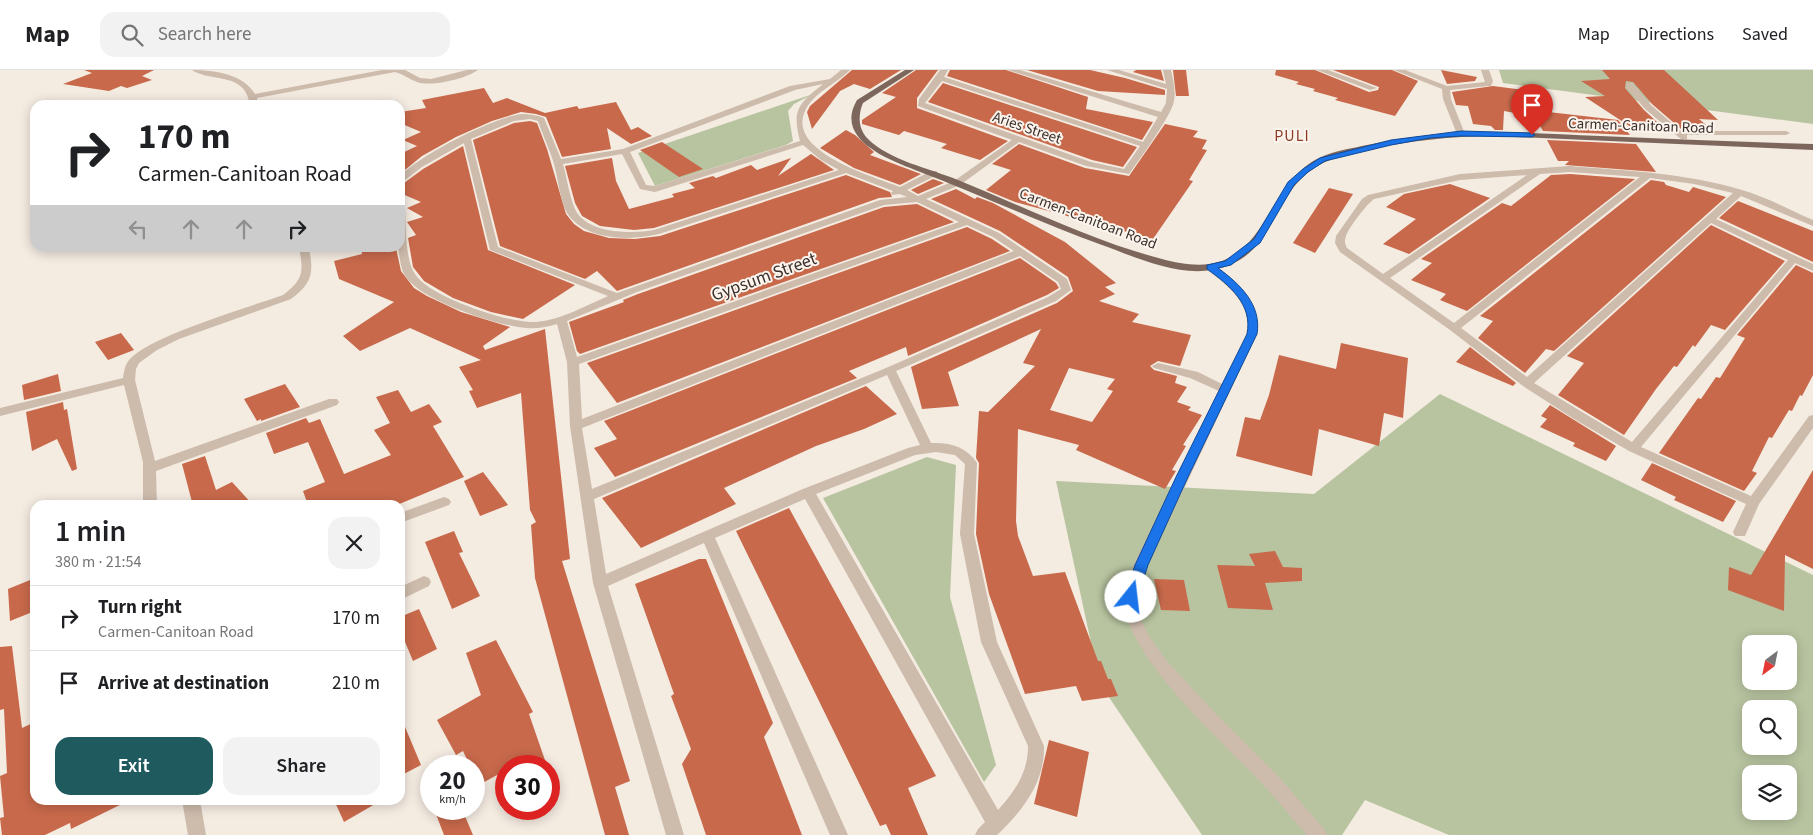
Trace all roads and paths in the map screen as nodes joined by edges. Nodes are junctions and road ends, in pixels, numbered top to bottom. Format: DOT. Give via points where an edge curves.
graph roads {
  1 [pos="196,70"];
  2 [pos="395,70"];
  3 [pos="474,70"];
  4 [pos="846,70"];
  5 [pos="910,70"];
  6 [pos="944,70"];
  7 [pos="1012,70"];
  8 [pos="1111,70"];
  9 [pos="1167,70"];
  10 [pos="1322,70"];
  11 [pos="1398,70"];
  12 [pos="1485,70"];
  13 [pos="942,79"];
  14 [pos="829,81"];
  15 [pos="1628,85"];
  16 [pos="1172,88"];
  17 [pos="1372,88"];
  18 [pos="1446,88"];
  19 [pos="254,96"];
  20 [pos="254,100"];
  21 [pos="1162,115"];
  22 [pos="1678,133"];
  23 [pos="1786,133"];
  24 [pos="1461,134"];
  25 [pos="467,139"];
  26 [pos="1017,140"];
  27 [pos="804,142"];
  28 [pos="1690,142"];
  29 [pos="1145,145"];
  30 [pos="1813,147"];
  31 [pos="625,151"];
  32 [pos="558,162"];
  33 [pos="846,170"];
  34 [pos="1540,170"];
  35 [pos="934,174"];
  36 [pos="405,175"];
  37 [pos="1648,175"];
  38 [pos="957,183"];
  39 [pos="899,190"];
  40 [pos="1740,192"];
  41 [pos="918,199"];
  42 [pos="883,202"];
  43 [pos="1709,219"];
  44 [pos="967,222"];
  45 [pos="1813,223"];
  46 [pos="304,252"];
  47 [pos="404,252"];
  48 [pos="1021,252"];
  49 [pos="1794,259"];
  50 [pos="1210,267"];
  51 [pos="1813,268"];
  52 [pos="1384,278"];
  53 [pos="616,296"];
  54 [pos="561,318"];
  55 [pos="1454,328"];
  56 [pos="573,362"];
  57 [pos="1158,366"];
  58 [pos="890,370"];
  59 [pos="129,380"];
  60 [pos="1527,383"];
  61 [pos="1224,389"];
  62 [pos="333,402"];
  63 [pos="0,412"];
  64 [pos="1813,419"];
  65 [pos="576,426"];
  66 [pos="927,447"];
  67 [pos="1633,448"];
  68 [pos="150,468"];
  69 [pos="808,492"];
  70 [pos="586,498"];
  71 [pos="150,500"];
  72 [pos="444,502"];
  73 [pos="1753,502"];
  74 [pos="405,516"];
  75 [pos="1740,532"];
  76 [pos="707,535"];
  77 [pos="424,582"];
  78 [pos="600,583"];
  79 [pos="405,592"];
  80 [pos="192,805"];
  81 [pos="990,830"];
  82 [pos="197,835"];
  83 [pos="675,835"];
  84 [pos="839,835"];
  85 [pos="1318,835"];
  1 -- 19 [label="street" via="239,82"];
  2 -- 3 [label="street" via="425,81"];
  2 -- 19 [label="street"];
  4 -- 14 [label="street"];
  5 -- 35 [label="main road, Carmen-Canitoan Road" via="860,102 855,114 856,126 864,139 880,150"];
  6 -- 13 [label="street"];
  7 -- 21 [label="street"];
  8 -- 16 [label="street"];
  9 -- 16 [label="street"];
  10 -- 17 [label="street"];
  11 -- 18 [label="street"];
  12 -- 18 [label="street" via="1488,84"];
  13 -- 26 [label="street, Aries Street" via="921,104"];
  13 -- 29 [label="street"];
  14 -- 27 [label="street" via="801,111 799,122"];
  14 -- 31 [label="street" via="793,88"];
  15 -- 22 [label="street"];
  16 -- 21 [label="street" via="1170,103"];
  18 -- 24 [label="street"];
  19 -- 20 [label="street"];
  21 -- 29 [label="street"];
  22 -- 23 [label="street"];
  22 -- 28 [label="street"];
  24 -- 28 [label="main road, Carmen-Canitoan Road"];
  24 -- 50 [label="main road, Carmen-Canitoan Road" via="1391,142 1323,160 1291,184 1257,241 1228,263"];
  25 -- 32 [label="street" via="512,118 536,117 541,120"];
  25 -- 36 [label="street"];
  25 -- 53 [label="street" via="493,248"];
  26 -- 29 [label="street, Aries Street" via="1089,164 1126,172"];
  26 -- 38 [label="street"];
  27 -- 31 [label="street" via="655,189 643,186"];
  27 -- 33 [label="street"];
  28 -- 30 [label="main road, Carmen-Canitoan Road"];
  31 -- 32 [label="street"];
  32 -- 33 [label="street" via="571,211 580,222 616,234 636,235 656,232"];
  33 -- 39 [label="street"];
  34 -- 37 [label="street"];
  34 -- 52 [label="street"];
  34 -- 52 [label="street" via="1460,177 1365,201 1341,236 1340,243 1344,250"];
  35 -- 38 [label="main road, Carmen-Canitoan Road"];
  35 -- 39 [label="street"];
  37 -- 40 [label="street"];
  37 -- 55 [label="street"];
  38 -- 41 [label="street"];
  38 -- 50 [label="main road, Carmen-Canitoan Road" via="1145,257"];
  39 -- 41 [label="street"];
  39 -- 42 [label="street"];
  40 -- 43 [label="street"];
  40 -- 45 [label="street"];
  41 -- 42 [label="street"];
  41 -- 44 [label="street"];
  42 -- 53 [label="street"];
  43 -- 49 [label="street"];
  43 -- 60 [label="street"];
  44 -- 48 [label="street" via="996,235"];
  44 -- 56 [label="street, Gypsum Street"];
  46 -- 59 [label="street" via="307,276 299,289 288,297 175,337 153,348 134,361"];
  47 -- 54 [label="street" via="410,276 420,287 458,304 507,323 521,325 537,325"];
  48 -- 58 [label="street" via="1063,281 1066,290"];
  48 -- 65 [label="street"];
  49 -- 51 [label="street"];
  49 -- 67 [label="street"];
  50 -- 61 [label="street" via="1243,294 1254,323 1252,334"];
  52 -- 55 [label="street"];
  53 -- 54 [label="street"];
  54 -- 56 [label="street"];
  55 -- 60 [label="street"];
  56 -- 65 [label="street"];
  57 -- 61 [label="street" via="1194,375"];
  58 -- 66 [label="street"];
  58 -- 70 [label="street"];
  59 -- 63 [label="street"];
  59 -- 68 [label="street"];
  60 -- 67 [label="street"];
  61 -- 85 [label="street" via="1135,581 1131,597 1134,620 1162,664"];
  62 -- 68 [label="street"];
  64 -- 73 [label="street"];
  65 -- 70 [label="street"];
  66 -- 69 [label="street"];
  66 -- 81 [label="street" via="961,452 971,463 967,534 989,642 1036,746 1037,756 1030,779 1019,798"];
  67 -- 73 [label="street"];
  68 -- 71 [label="street"];
  69 -- 76 [label="street"];
  69 -- 81 [label="street"];
  70 -- 78 [label="street"];
  72 -- 74 [label="street"];
  73 -- 75 [label="street"];
  76 -- 78 [label="street"];
  76 -- 84 [label="street"];
  77 -- 79 [label="street"];
  78 -- 83 [label="street"];
  80 -- 82 [label="street"];
}
